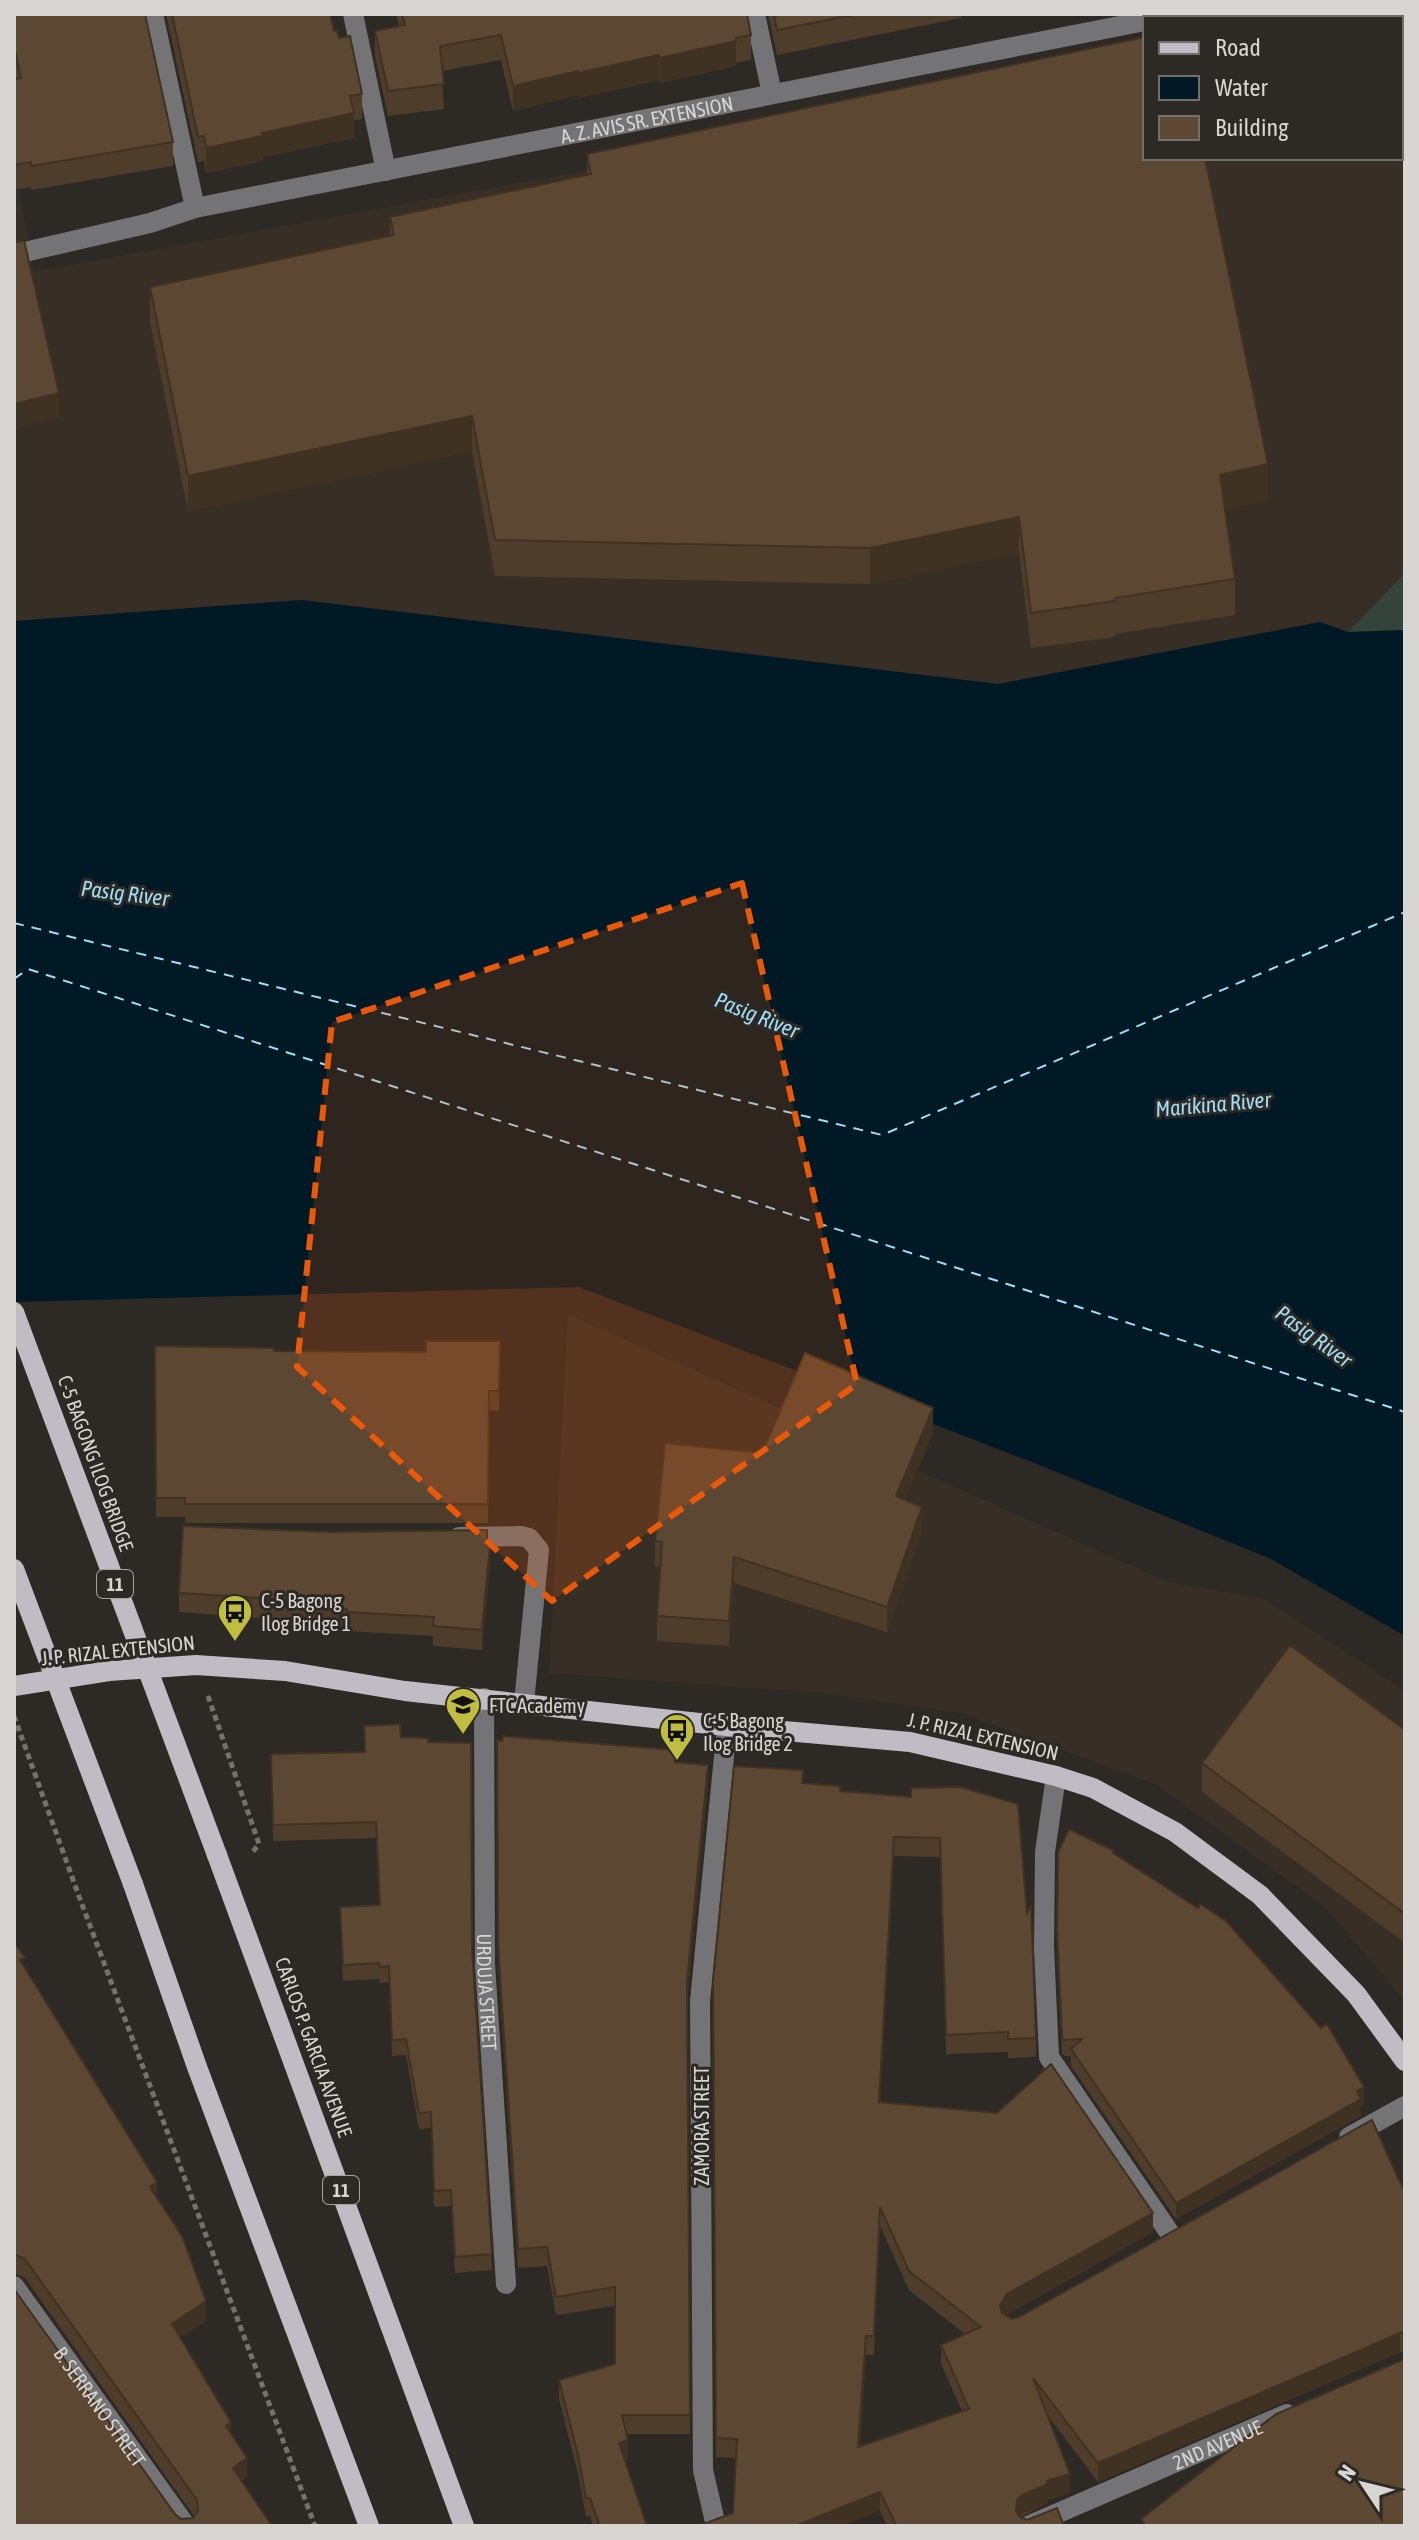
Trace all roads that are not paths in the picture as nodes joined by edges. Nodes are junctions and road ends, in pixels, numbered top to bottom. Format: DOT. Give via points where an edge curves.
graph roads {
  1 [pos="153,14"];
  2 [pos="353,14"];
  3 [pos="755,14"];
  4 [pos="1143,21"];
  5 [pos="772,94"];
  6 [pos="386,171"];
  7 [pos="195,208"];
  8 [pos="29,251"];
  9 [pos="14,1312"];
  10 [pos="433,1537"];
  11 [pos="14,1569"];
  12 [pos="14,1686"];
  13 [pos="484,1698"];
  14 [pos="524,1703"];
  15 [pos="727,1726"];
  16 [pos="1056,1776"];
  17 [pos="217,1855"];
  18 [pos="1405,2061"];
  19 [pos="1405,2106"];
  20 [pos="1337,2145"];
  21 [pos="1173,2238"];
  22 [pos="506,2284"];
  23 [pos="14,2286"];
  24 [pos="1307,2406"];
  25 [pos="186,2526"];
  26 [pos="369,2526"];
  27 [pos="464,2526"];
  28 [pos="716,2526"];
  29 [pos="1028,2526"];
  1 -- 7 [label="street"];
  2 -- 6 [label="street"];
  3 -- 5 [label="street"];
  4 -- 5 [label="street, A. Z. AVIS SR. EXTENSION"];
  5 -- 6 [label="street, A. Z. AVIS SR. EXTENSION"];
  6 -- 7 [label="street, A. Z. AVIS SR. EXTENSION"];
  7 -- 8 [label="street, A. Z. AVIS SR. EXTENSION"];
  9 -- 17 [label="main road, C-5 BAGONG ILOG BRIDGE / 11, bridge"];
  10 -- 14 [label="street" via="521,1536 539,1550"];
  11 -- 26 [label="main road, bridge"];
  12 -- 13 [label="main road, J. P. RIZAL EXTENSION" via="109,1671 196,1665 285,1671"];
  13 -- 14 [label="main road, J. P. RIZAL EXTENSION"];
  13 -- 22 [label="street, URDUJA STREET" via="485,1964"];
  14 -- 15 [label="main road, J. P. RIZAL EXTENSION"];
  15 -- 16 [label="main road, J. P. RIZAL EXTENSION" via="910,1742"];
  15 -- 28 [label="street, ZAMORA STREET" via="700,2001 703,2470"];
  16 -- 18 [label="main road, J. P. RIZAL EXTENSION" via="1093,1788 1175,1832 1260,1895 1356,1994"];
  16 -- 21 [label="street" via="1045,1852 1049,2057"];
  17 -- 27 [label="main road, CARLOS P. GARCIA AVENUE / 11"];
  19 -- 20 [label="street"];
  23 -- 25 [label="street, B. SERRANO STREET"];
  24 -- 29 [label="street, 2ND AVENUE"];
}
